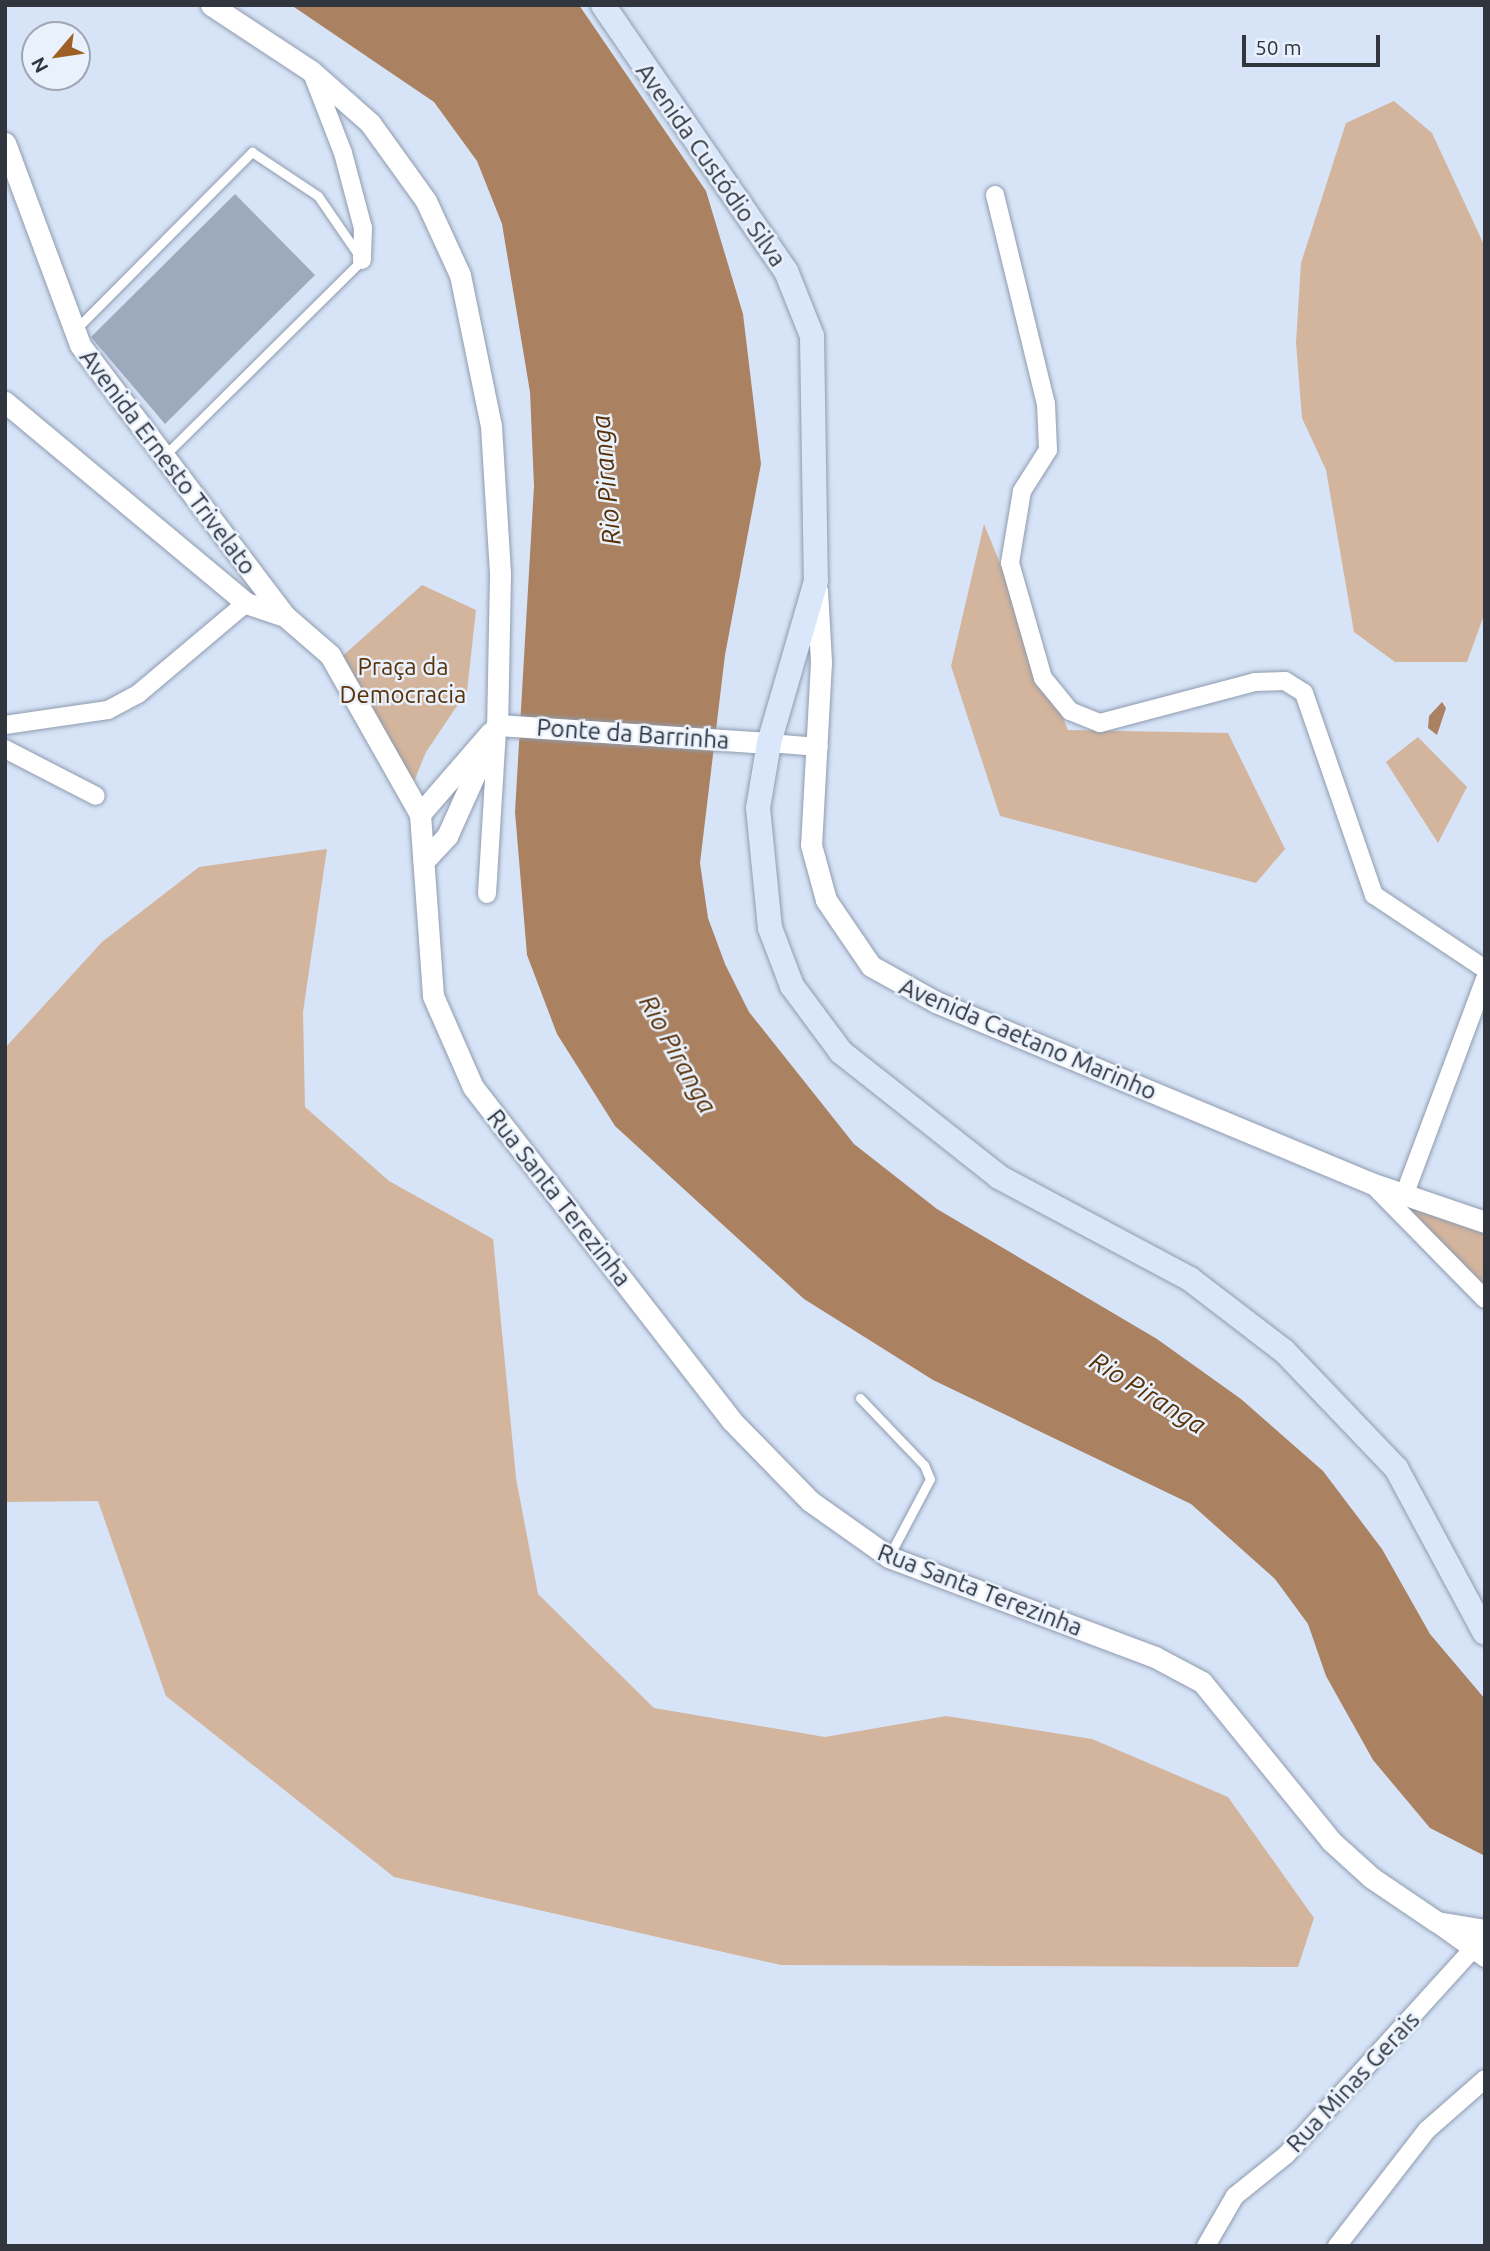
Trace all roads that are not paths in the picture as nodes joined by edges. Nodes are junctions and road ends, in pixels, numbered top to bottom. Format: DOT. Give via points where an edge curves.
graph roads {
  1 [pos="211,5"];
  2 [pos="603,5"];
  3 [pos="311,71"];
  4 [pos="5,143"];
  5 [pos="995,195"];
  6 [pos="362,260"];
  7 [pos="74,331"];
  8 [pos="5,402"];
  9 [pos="165,455"];
  10 [pos="816,581"];
  11 [pos="246,603"];
  12 [pos="285,616"];
  13 [pos="5,725"];
  14 [pos="503,725"];
  15 [pos="769,743"];
  16 [pos="819,747"];
  17 [pos="5,749"];
  18 [pos="96,796"];
  19 [pos="420,814"];
  20 [pos="424,861"];
  21 [pos="487,894"];
  22 [pos="1485,969"];
  23 [pos="1485,979"];
  24 [pos="1371,1183"];
  25 [pos="1405,1193"];
  26 [pos="1485,1222"];
  27 [pos="1485,1299"];
  28 [pos="860,1398"];
  29 [pos="889,1557"];
  30 [pos="1485,1633"];
  31 [pos="1437,1922"];
  32 [pos="1485,1930"];
  33 [pos="1481,1947"];
  34 [pos="1485,2079"];
  35 [pos="1352,2237"];
  36 [pos="1206,2246"];
  37 [pos="1337,2246"];
  1 -- 3 [label="street"];
  2 -- 10 [label="main road, Avenida Custódio Silva" via="786,271 812,337"];
  3 -- 6 [label="street" via="343,153 363,228"];
  3 -- 14 [label="street" via="370,123 426,201 460,275 491,426"];
  4 -- 7 [label="street, Avenida Ernesto Trivelato"];
  5 -- 22 [label="street" via="1046,404 1048,450 1022,491 1010,563 1044,678 1070,711 1100,723 1255,682 1285,681 1304,693 1374,895"];
  6 -- 7 [label="lane" via="318,195 252,152"];
  6 -- 9 [label="lane"];
  7 -- 9 [label="street, Avenida Ernesto Trivelato"];
  8 -- 11 [label="street"];
  9 -- 12 [label="street, Avenida Ernesto Trivelato"];
  10 -- 15 [label="main road, Avenida Custódio Silva"];
  10 -- 16 [label="street, Avenida Caetano Marinho"];
  11 -- 12 [label="street"];
  11 -- 13 [label="street" via="138,694 108,710"];
  12 -- 19 [label="street" via="330,655"];
  14 -- 15 [label="street, Ponte da Barrinha"];
  14 -- 19 [label="street" via="451,771"];
  14 -- 20 [label="street" via="447,836"];
  14 -- 21 [label="street"];
  15 -- 16 [label="street"];
  15 -- 30 [label="main road, Avenida Custódio Silva" via="758,807 770,928 792,986 820,1032 999,1177 1190,1279 1284,1351 1396,1468"];
  16 -- 24 [label="street, Avenida Caetano Marinho" via="814,865 836,920 877,970 936,1002"];
  17 -- 18 [label="street"];
  19 -- 20 [label="street, Rua Santa Terezinha"];
  20 -- 29 [label="street, Rua Santa Terezinha" via="433,996 473,1087 731,1420 810,1501"];
  23 -- 25 [label="street"];
  24 -- 25 [label="street"];
  24 -- 27 [label="street, Avenida Caetano Marinho"];
  25 -- 26 [label="street"];
  28 -- 29 [label="lane" via="925,1465 930,1479"];
  29 -- 31 [label="street, Rua Santa Terezinha" via="1155,1657 1202,1682 1331,1841"];
  31 -- 32 [label="street, Rua Santa Terezinha"];
  31 -- 33 [label="street"];
  33 -- 36 [label="street, Rua Minas Gerais" via="1286,2155 1235,2196"];
  34 -- 35 [label="street" via="1427,2130"];
  35 -- 37 [label="street"];
}
